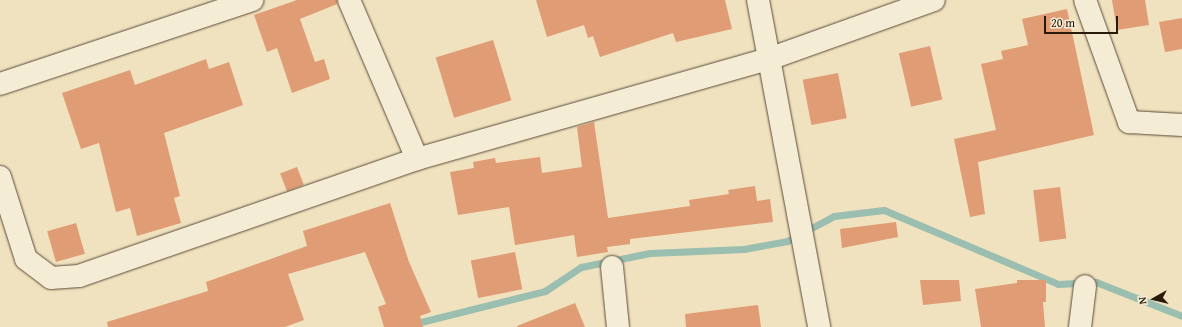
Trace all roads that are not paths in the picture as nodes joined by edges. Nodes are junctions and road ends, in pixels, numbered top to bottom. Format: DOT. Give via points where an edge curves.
graph roads {
  1 [pos="252,0"];
  2 [pos="349,0"];
  3 [pos="758,0"];
  4 [pos="934,0"];
  5 [pos="1085,0"];
  6 [pos="769,59"];
  7 [pos="0,84"];
  8 [pos="1182,125"];
  9 [pos="417,159"];
  10 [pos="0,177"];
  11 [pos="612,267"];
  12 [pos="1085,286"];
  13 [pos="618,327"];
  14 [pos="819,327"];
  15 [pos="1080,327"];
  1 -- 7 [label="street"];
  2 -- 9 [label="street"];
  3 -- 6 [label="street"];
  4 -- 6 [label="street"];
  5 -- 8 [label="street" via="1129,122"];
  6 -- 9 [label="street"];
  6 -- 14 [label="street"];
  9 -- 10 [label="street" via="79,276 51,278 26,259"];
  11 -- 13 [label="street"];
  12 -- 15 [label="street"];
}
